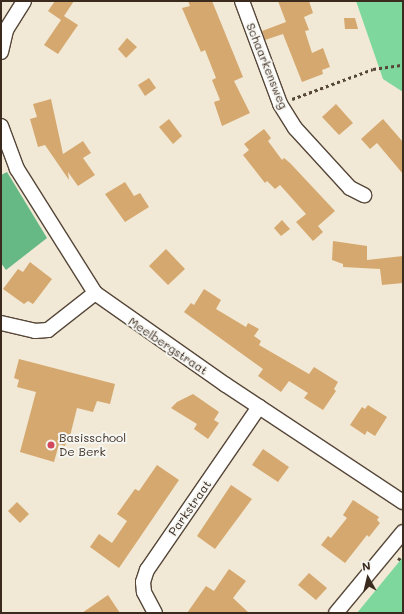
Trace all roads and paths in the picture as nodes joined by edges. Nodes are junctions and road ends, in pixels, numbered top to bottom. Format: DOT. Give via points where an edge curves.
graph roads {
  1 [pos="24,1"];
  2 [pos="242,1"];
  3 [pos="4,33"];
  4 [pos="1,52"];
  5 [pos="403,64"];
  6 [pos="280,104"];
  7 [pos="1,126"];
  8 [pos="364,194"];
  9 [pos="95,293"];
  10 [pos="1,323"];
  11 [pos="259,407"];
  12 [pos="403,502"];
  13 [pos="403,532"];
  14 [pos="155,613"];
  15 [pos="336,613"];
  1 -- 3 [label="street"];
  2 -- 6 [label="street, Schaarkensweg"];
  3 -- 4 [label="street"];
  5 -- 6 [label="path" via="373,69"];
  6 -- 8 [label="street, Schaarkensweg" via="295,128 335,174 350,188"];
  7 -- 9 [label="street, Meelbergstraat" via="17,168"];
  9 -- 10 [label="street" via="48,330 35,331"];
  9 -- 11 [label="street, Meelbergstraat"];
  11 -- 12 [label="street, Meelbergstraat"];
  11 -- 14 [label="street, Parkstraat" via="147,570 143,582 144,592"];
  13 -- 15 [label="street"];
}
